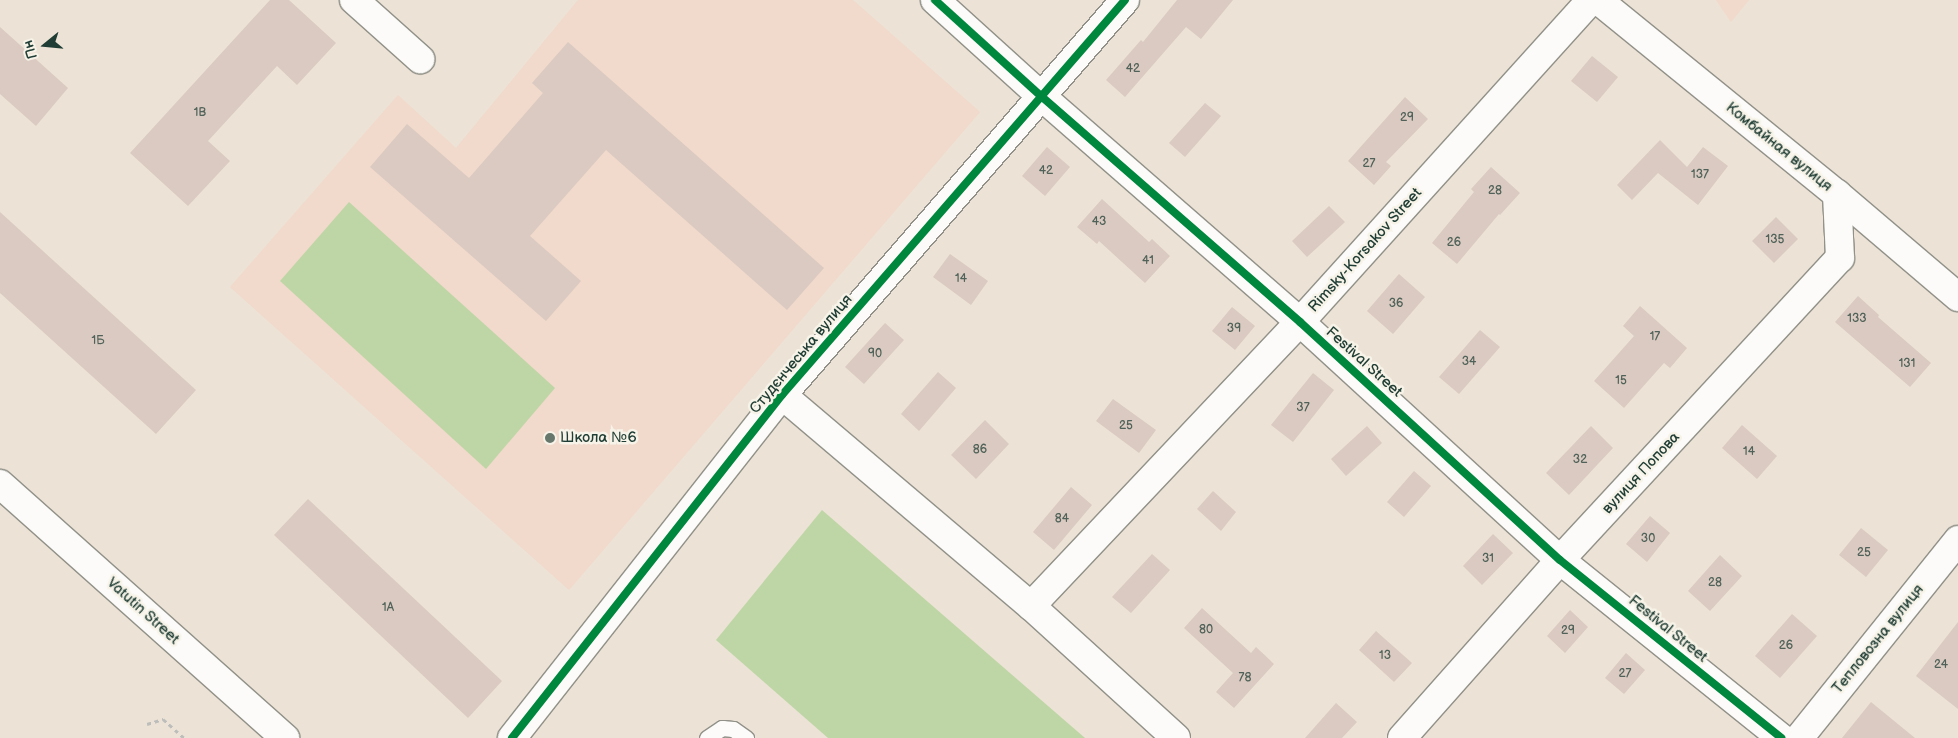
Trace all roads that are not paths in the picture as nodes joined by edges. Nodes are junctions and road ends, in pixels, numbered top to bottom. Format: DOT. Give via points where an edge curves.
graph roads {
  1 [pos="354,0"];
  2 [pos="935,0"];
  3 [pos="1125,0"];
  4 [pos="1591,0"];
  5 [pos="1598,0"];
  6 [pos="420,59"];
  7 [pos="1041,96"];
  8 [pos="1837,194"];
  9 [pos="1958,297"];
  10 [pos="1300,322"];
  11 [pos="782,395"];
  12 [pos="0,484"];
  13 [pos="1958,540"];
  14 [pos="1560,560"];
  15 [pos="1031,606"];
  16 [pos="1164,734"];
  17 [pos="285,738"];
  18 [pos="512,738"];
  19 [pos="707,738"];
  20 [pos="746,738"];
  21 [pos="1402,738"];
  22 [pos="1781,738"];
  23 [pos="1799,738"];
  1 -- 6 [label="street"];
  2 -- 7 [label="street, Festival Street"];
  3 -- 7 [label="street, Студєнчеська вулиця"];
  4 -- 10 [label="street, Rimsky-Korsakov Street"];
  5 -- 8 [label="street, Комбайная вулиця"];
  7 -- 10 [label="street, Festival Street"];
  7 -- 11 [label="street, Студєнчеська вулиця"];
  8 -- 9 [label="street, Комбайная вулиця"];
  8 -- 14 [label="street, вулиця Попова" via="1840,258"];
  10 -- 14 [label="street, Festival Street"];
  10 -- 15 [label="street, Rimsky-Korsakov Street"];
  11 -- 15 [label="street"];
  11 -- 18 [label="street, Студєнчеська вулиця"];
  12 -- 17 [label="street, Vatutin Street"];
  13 -- 23 [label="street, Тепловозна вулиця"];
  14 -- 21 [label="street, вулиця Попова"];
  14 -- 22 [label="street, Festival Street"];
  15 -- 16 [label="street"];
  19 -- 20 [label="lane" via="722,728 733,729"];
}
